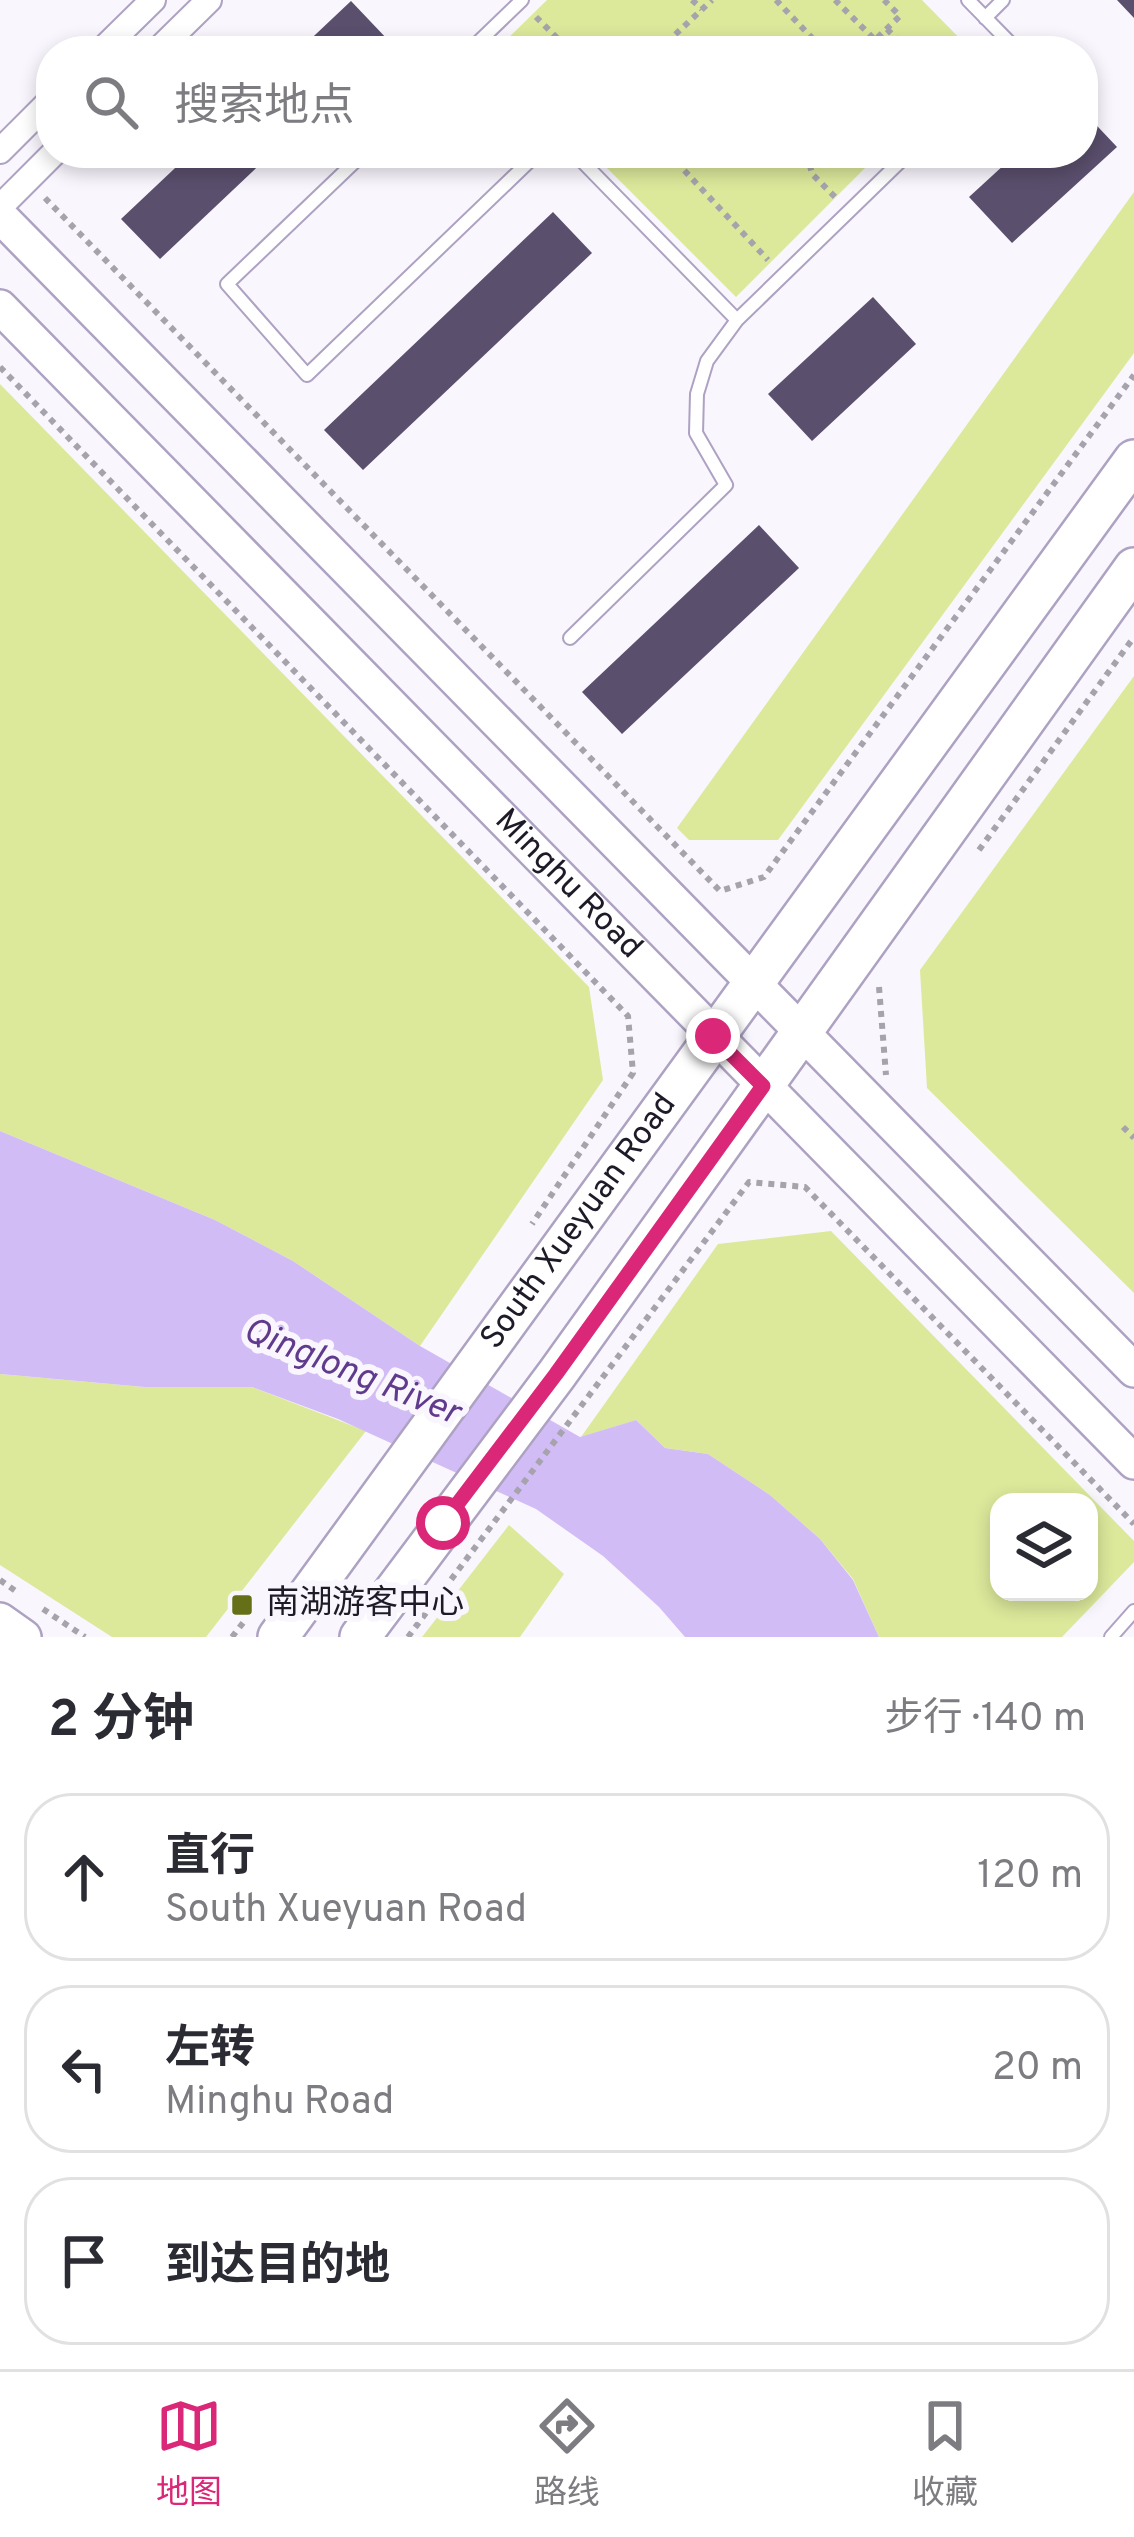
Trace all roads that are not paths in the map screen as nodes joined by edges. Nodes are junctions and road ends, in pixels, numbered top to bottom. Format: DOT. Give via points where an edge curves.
graph roads {
  1 [pos="153,0"];
  2 [pos="209,0"];
  3 [pos="968,0"];
  4 [pos="1003,0"];
  5 [pos="522,1"];
  6 [pos="985,18"];
  7 [pos="116,36"];
  8 [pos="173,36"];
  9 [pos="486,36"];
  10 [pos="1003,36"];
  11 [pos="36,115"];
  12 [pos="0,151"];
  13 [pos="39,168"];
  14 [pos="348,168"];
  15 [pos="522,168"];
  16 [pos="589,168"];
  17 [pos="894,168"];
  18 [pos="0,206"];
  19 [pos="0,216"];
  20 [pos="0,307"];
  21 [pos="736,320"];
  22 [pos="1134,460"];
  23 [pos="1134,568"];
  24 [pos="570,638"];
  25 [pos="754,985"];
  26 [pos="801,1030"];
  27 [pos="713,1036"];
  28 [pos="763,1086"];
  29 [pos="1134,1370"];
  30 [pos="1134,1462"];
  31 [pos="1134,1611"];
  32 [pos="0,1620"];
  33 [pos="1113,1636"];
  34 [pos="24,1637"];
  35 [pos="278,1637"];
  36 [pos="360,1637"];
  1 -- 7 [label="street"];
  2 -- 8 [label="street"];
  3 -- 6 [label="lane"];
  4 -- 6 [label="lane"];
  5 -- 9 [label="lane"];
  6 -- 10 [label="lane"];
  11 -- 12 [label="street"];
  13 -- 18 [label="street"];
  14 -- 15 [label="lane" via="227,284 308,375"];
  16 -- 21 [label="lane"];
  17 -- 21 [label="lane"];
  19 -- 25 [label="main road, Minghu Road"];
  20 -- 27 [label="main road, Minghu Road"];
  21 -- 24 [label="lane" via="707,361 697,394 696,433 726,485"];
  22 -- 25 [label="main road, South Xueyuan Road"];
  23 -- 26 [label="main road"];
  25 -- 26 [label="main road, Minghu Road"];
  25 -- 27 [label="main road, South Xueyuan Road"];
  26 -- 28 [label="main road"];
  26 -- 29 [label="main road, Minghu Road"];
  27 -- 28 [label="main road, Minghu Road"];
  27 -- 35 [label="main road, South Xueyuan Road"];
  28 -- 30 [label="main road, Minghu Road"];
  28 -- 36 [label="main road" via="573,1384 443,1523"];
  31 -- 33 [label="lane"];
  32 -- 34 [label="main road"];
}
